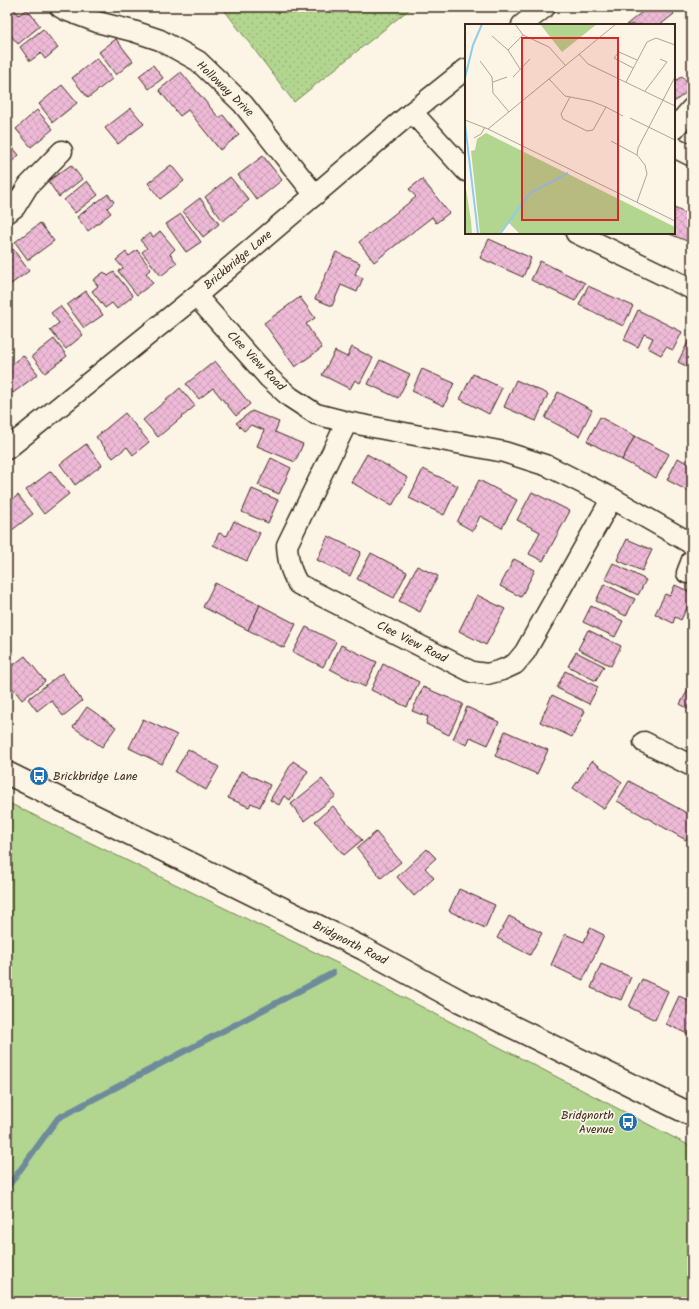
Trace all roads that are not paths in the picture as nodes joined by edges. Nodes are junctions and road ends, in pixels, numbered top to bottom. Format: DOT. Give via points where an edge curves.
graph roads {
  1 [pos="60,7"];
  2 [pos="544,7"];
  3 [pos="523,24"];
  4 [pos="465,70"];
  5 [pos="692,108"];
  6 [pos="412,112"];
  7 [pos="675,129"];
  8 [pos="675,148"];
  9 [pos="62,151"];
  10 [pos="692,156"];
  11 [pos="465,170"];
  12 [pos="315,195"];
  13 [pos="7,212"];
  14 [pos="578,234"];
  15 [pos="692,289"];
  16 [pos="196,296"];
  17 [pos="347,422"];
  18 [pos="7,449"];
  19 [pos="612,498"];
  20 [pos="692,544"];
  21 [pos="644,742"];
  22 [pos="692,766"];
  23 [pos="7,773"];
  24 [pos="692,1115"];
  1 -- 12 [label="street, Holloway Drive" via="97,22 160,40 198,61 243,104"];
  2 -- 3 [label="street"];
  4 -- 6 [label="street, Brickbridge Lane"];
  5 -- 7 [label="street"];
  6 -- 11 [label="street"];
  6 -- 12 [label="street, Brickbridge Lane"];
  8 -- 10 [label="street"];
  9 -- 13 [label="street" via="28,186 15,207"];
  12 -- 16 [label="street, Brickbridge Lane"];
  14 -- 15 [label="street"];
  16 -- 17 [label="street, Clee View Road" via="268,378 290,397 316,414"];
  16 -- 18 [label="street, Brickbridge Lane"];
  17 -- 19 [label="street, Clee View Road" via="504,452 548,466"];
  17 -- 19 [label="street, Clee View Road" via="287,545 290,570 298,584 472,672 487,674 502,670 515,664 525,652"];
  19 -- 20 [label="street, Clee View Road"];
  21 -- 22 [label="street"];
  23 -- 24 [label="main road, Bridgnorth Road" via="364,949 458,1000"];
}
